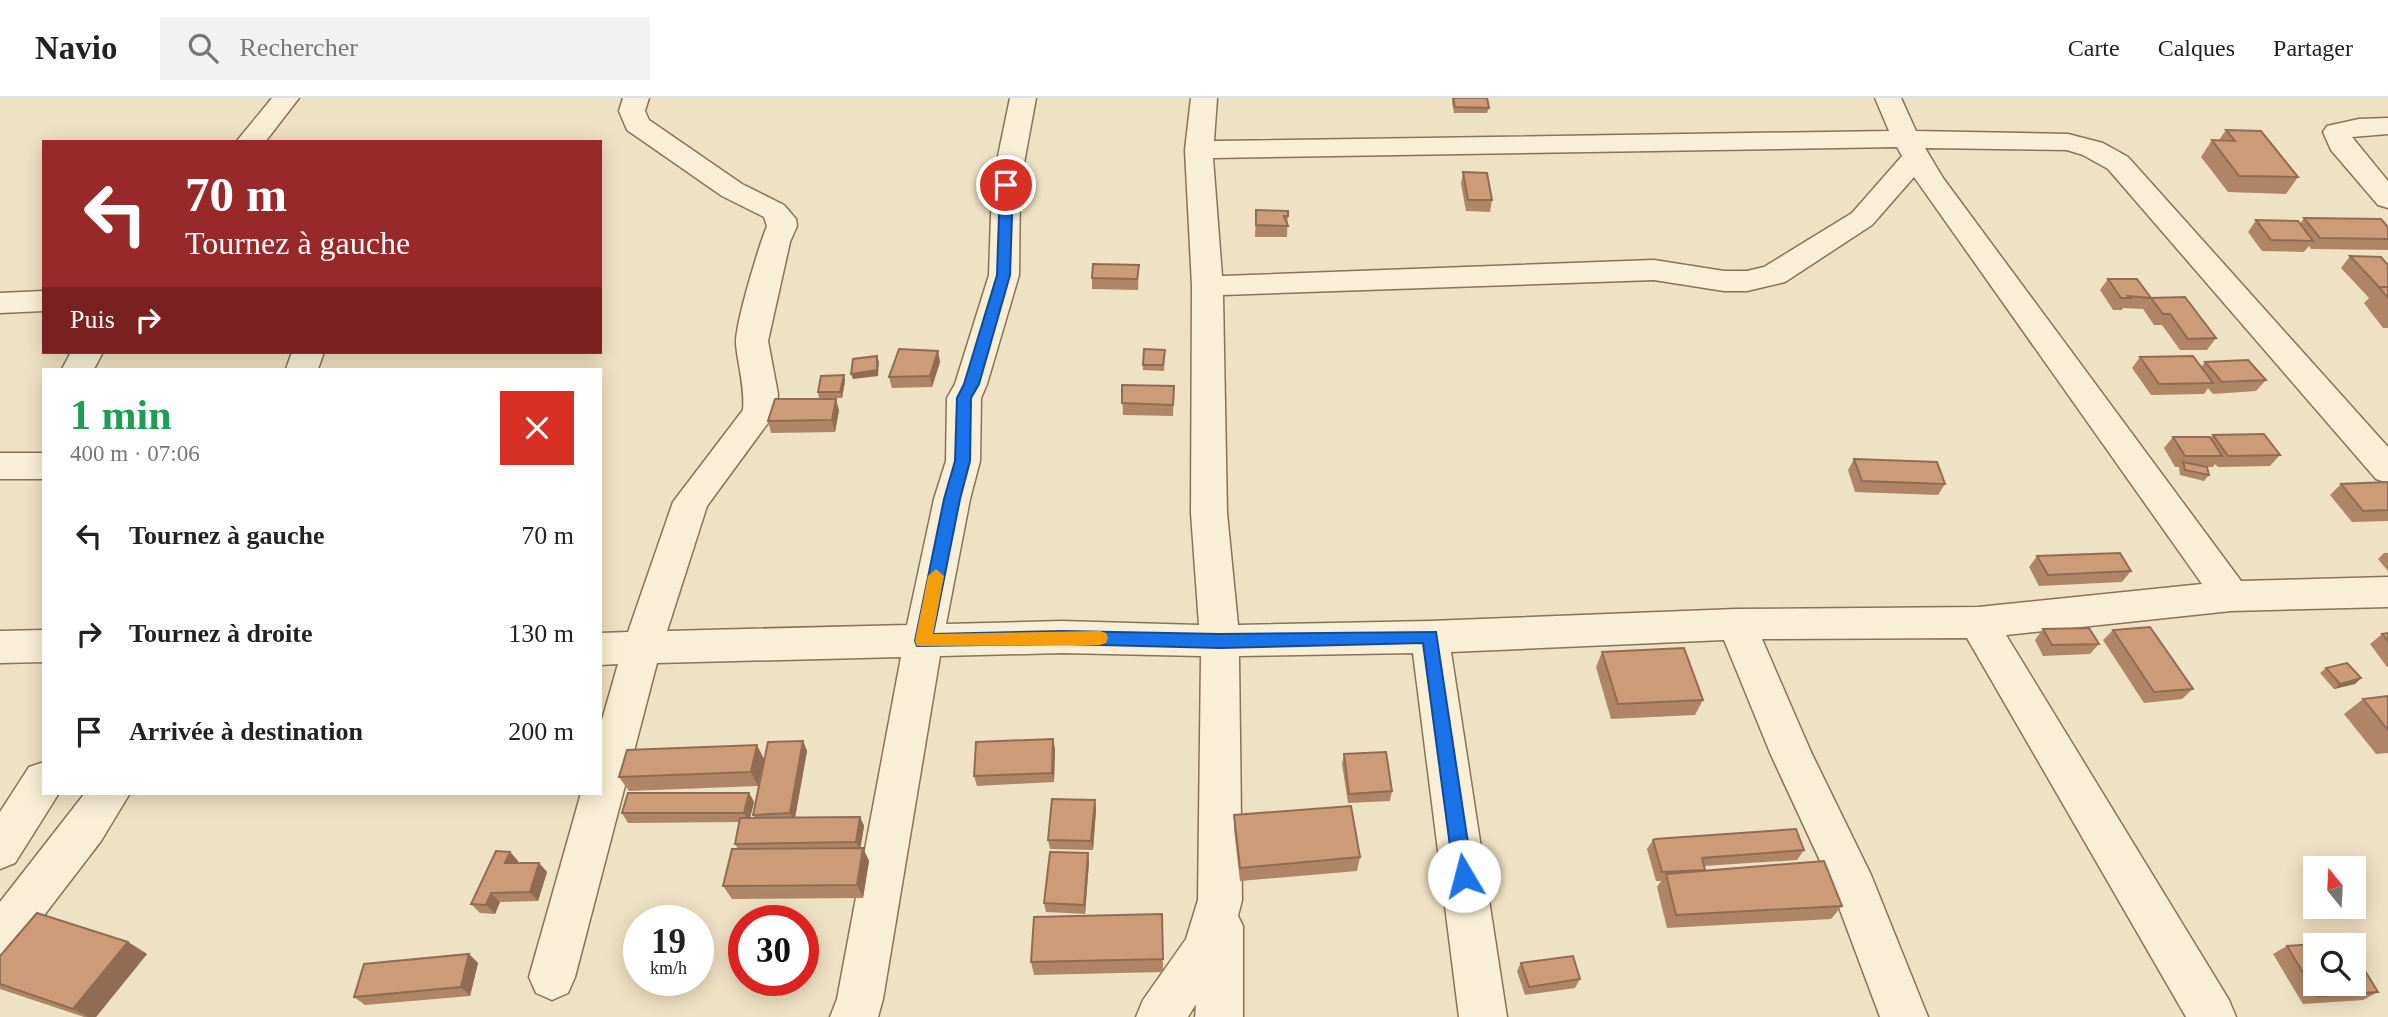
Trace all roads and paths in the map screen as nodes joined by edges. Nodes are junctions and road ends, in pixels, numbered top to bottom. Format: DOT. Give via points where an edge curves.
graph roads {
  1 [pos="286,98"];
  2 [pos="636,98"];
  3 [pos="1023,98"];
  4 [pos="1204,98"];
  5 [pos="1888,98"];
  6 [pos="2388,126"];
  7 [pos="252,140"];
  8 [pos="1912,147"];
  9 [pos="1199,149"];
  10 [pos="2388,199"];
  11 [pos="1207,286"];
  12 [pos="42,301"];
  13 [pos="0,303"];
  14 [pos="2388,470"];
  15 [pos="2388,592"];
  16 [pos="2231,596"];
  17 [pos="1978,622"];
  18 [pos="1736,624"];
  19 [pos="1430,636"];
  20 [pos="923,641"];
  21 [pos="1220,641"];
  22 [pos="42,646"];
  23 [pos="0,647"];
  24 [pos="642,648"];
  25 [pos="602,649"];
  26 [pos="42,783"];
  27 [pos="602,794"];
  28 [pos="108,795"];
  29 [pos="602,795"];
  30 [pos="0,849"];
  31 [pos="1220,900"];
  32 [pos="0,937"];
  33 [pos="552,977"];
  34 [pos="854,1017"];
  35 [pos="1160,1017"];
  36 [pos="1219,1017"];
  37 [pos="1483,1017"];
  38 [pos="1904,1017"];
  39 [pos="2212,1017"];
  1 -- 7 [label="street"];
  2 -- 24 [label="street" via="632,111 637,124 732,190 774,211 782,226 752,341 761,394 759,412 691,502"];
  3 -- 20 [label="street" via="1006,185 1003,275 964,398 962,461"];
  4 -- 9 [label="street"];
  5 -- 8 [label="street"];
  6 -- 10 [label="street" via="2337,132 2341,144"];
  8 -- 9 [label="street"];
  8 -- 11 [label="street" via="1862,219 1786,269 1747,281 1654,270"];
  8 -- 14 [label="street" via="2068,142 2118,163"];
  8 -- 16 [label="street" via="1930,180"];
  9 -- 11 [label="street"];
  11 -- 21 [label="street" via="1209,513"];
  12 -- 13 [label="street"];
  15 -- 16 [label="street"];
  16 -- 17 [label="street"];
  17 -- 18 [label="street"];
  17 -- 39 [label="street"];
  18 -- 19 [label="street"];
  18 -- 38 [label="street" via="1849,875"];
  19 -- 21 [label="street"];
  19 -- 37 [label="street"];
  20 -- 21 [label="street"];
  20 -- 24 [label="street"];
  20 -- 34 [label="street"];
  21 -- 31 [label="street"];
  22 -- 23 [label="street"];
  24 -- 25 [label="street"];
  24 -- 27 [label="street"];
  26 -- 30 [label="street"];
  28 -- 32 [label="street"];
  29 -- 33 [label="street"];
  31 -- 35 [label="street" via="1206,949"];
  31 -- 36 [label="street"];
}
